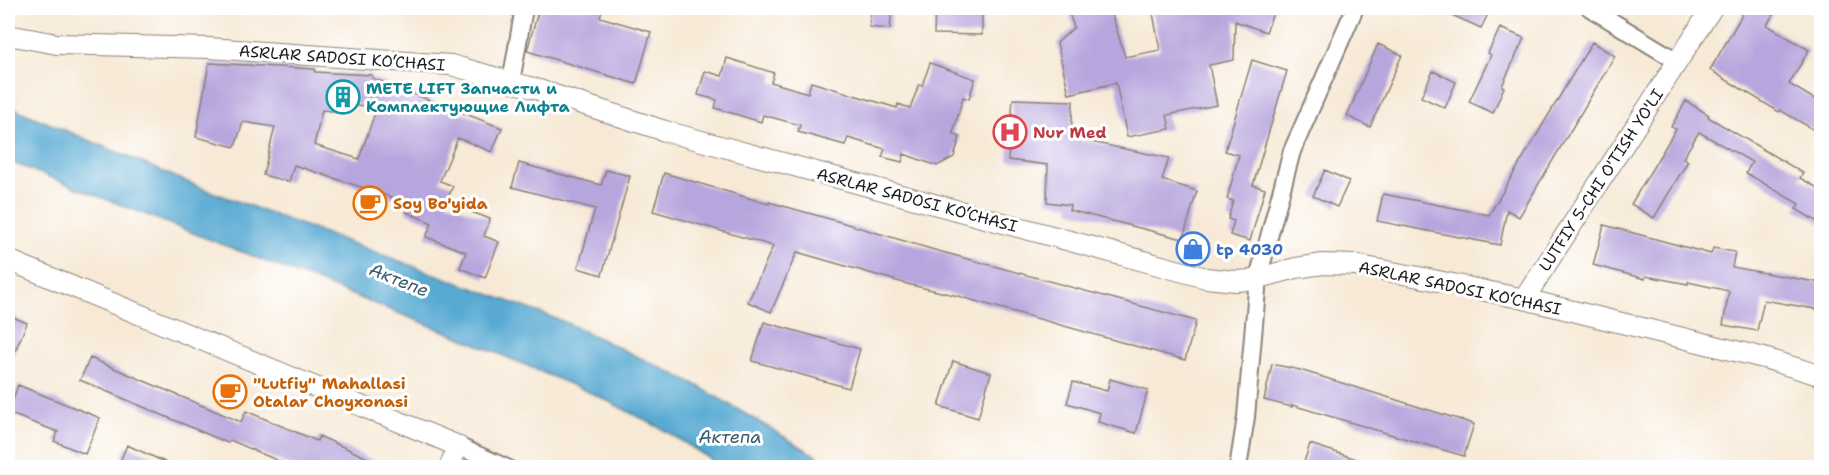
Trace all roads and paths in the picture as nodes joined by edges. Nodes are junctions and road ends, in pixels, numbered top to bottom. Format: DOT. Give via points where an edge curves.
graph roads {
  1 [pos="524,8"];
  2 [pos="1355,8"];
  3 [pos="1590,8"];
  4 [pos="1712,8"];
  5 [pos="8,35"];
  6 [pos="1677,61"];
  7 [pos="511,82"];
  8 [pos="8,260"];
  9 [pos="1258,278"];
  10 [pos="1524,299"];
  11 [pos="1821,376"];
  12 [pos="458,446"];
  13 [pos="449,468"];
  14 [pos="507,468"];
  15 [pos="1238,468"];
  1 -- 7 [label="street"];
  2 -- 9 [label="street" via="1292,152"];
  3 -- 6 [label="street"];
  4 -- 6 [label="street, LUTFIY 5-CHI O'TISH YO'LI"];
  5 -- 7 [label="street, ASRLAR SADOSI KO‘CHASI" via="57,44 209,48 430,63"];
  6 -- 10 [label="street, LUTFIY 5-CHI O'TISH YO'LI"];
  7 -- 9 [label="street, ASRLAR SADOSI KO‘CHASI" via="664,131 1206,278"];
  8 -- 12 [label="street"];
  9 -- 10 [label="street, ASRLAR SADOSI KO‘CHASI" via="1296,268 1339,264"];
  9 -- 15 [label="street"];
  10 -- 11 [label="street, ASRLAR SADOSI KO‘CHASI" via="1764,358"];
  12 -- 13 [label="street"];
  12 -- 14 [label="street"];
}
